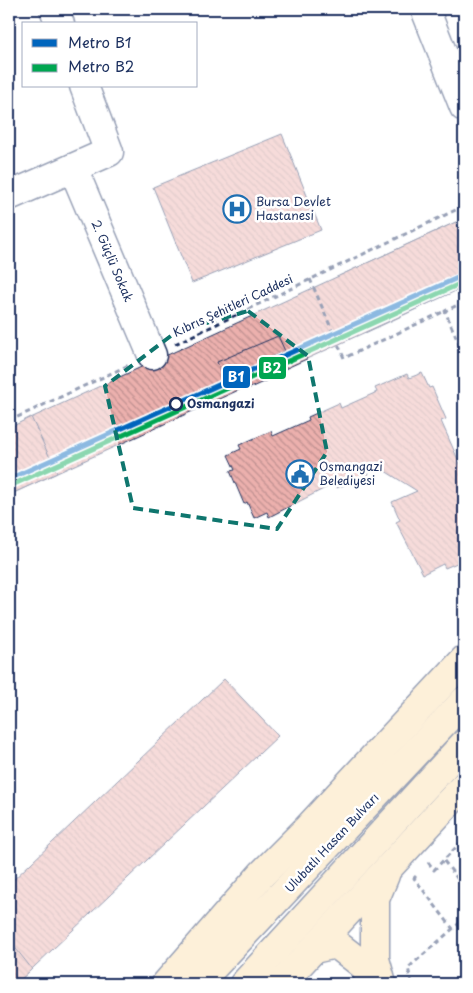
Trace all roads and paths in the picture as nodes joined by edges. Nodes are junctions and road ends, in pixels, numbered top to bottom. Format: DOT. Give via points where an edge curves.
graph roads {
  1 [pos="54,9"];
  2 [pos="425,9"];
  3 [pos="59,22"];
  4 [pos="85,88"];
  5 [pos="464,107"];
  6 [pos="72,168"];
  7 [pos="9,196"];
  8 [pos="464,206"];
  9 [pos="461,233"];
  10 [pos="310,279"];
  11 [pos="464,302"];
  12 [pos="445,310"];
  13 [pos="152,355"];
  14 [pos="464,356"];
  15 [pos="9,420"];
  16 [pos="464,660"];
  17 [pos="464,700"];
  18 [pos="464,744"];
  19 [pos="464,786"];
  20 [pos="464,839"];
  21 [pos="444,860"];
  22 [pos="388,867"];
  23 [pos="423,867"];
  24 [pos="419,872"];
  25 [pos="464,887"];
  26 [pos="464,919"];
  27 [pos="453,929"];
  28 [pos="314,949"];
  29 [pos="166,984"];
  30 [pos="197,984"];
  31 [pos="244,984"];
  32 [pos="281,984"];
  33 [pos="374,984"];
  34 [pos="382,984"];
  35 [pos="412,984"];
  1 -- 3 [label="street"];
  2 -- 5 [label="street"];
  4 -- 6 [label="street" via="109,152"];
  6 -- 7 [label="street"];
  6 -- 13 [label="street, 2. Güçlü Sokak"];
  8 -- 9 [label="path"];
  8 -- 10 [label="path, Kıbrıs Şehitleri Caddesi"];
  10 -- 12 [label="path" via="344,358"];
  10 -- 13 [label="path, Kıbrıs Şehitleri Caddesi"];
  11 -- 12 [label="path"];
  12 -- 14 [label="path"];
  13 -- 15 [label="path, Kıbrıs Şehitleri Caddesi"];
  16 -- 29 [label="highway" via="262,874"];
  17 -- 30 [label="highway, Ulubatlı Hasan Bulvarı"];
  18 -- 31 [label="highway"];
  19 -- 22 [label="highway"];
  20 -- 21 [label="path"];
  21 -- 23 [label="path" via="434,870 428,862"];
  21 -- 25 [label="path"];
  22 -- 28 [label="highway"];
  22 -- 34 [label="highway" via="375,900 375,959"];
  24 -- 27 [label="path" via="414,878"];
  26 -- 27 [label="path"];
  27 -- 35 [label="path" via="408,968"];
  28 -- 32 [label="highway"];
  28 -- 33 [label="highway" via="336,944 363,965"];
}
